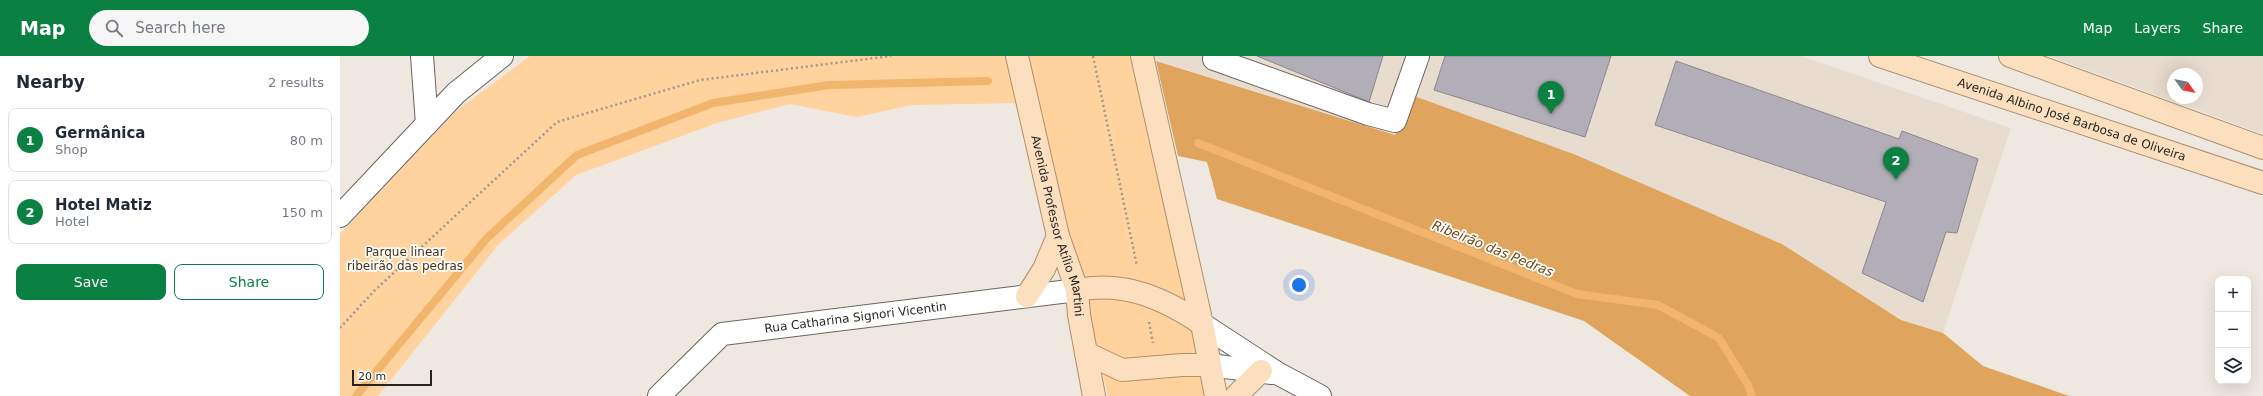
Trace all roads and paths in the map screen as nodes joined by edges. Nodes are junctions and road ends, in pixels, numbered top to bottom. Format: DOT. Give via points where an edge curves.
graph roads {
  1 [pos="422,56"];
  2 [pos="502,56"];
  3 [pos="891,56"];
  4 [pos="1017,56"];
  5 [pos="1093,56"];
  6 [pos="1142,56"];
  7 [pos="1418,56"];
  8 [pos="1880,56"];
  9 [pos="2010,56"];
  10 [pos="1211,57"];
  11 [pos="427,124"];
  12 [pos="2263,148"];
  13 [pos="2263,183"];
  14 [pos="340,216"];
  15 [pos="1058,236"];
  16 [pos="1077,290"];
  17 [pos="1142,293"];
  18 [pos="1027,296"];
  19 [pos="1202,324"];
  20 [pos="340,328"];
  21 [pos="1086,353"];
  22 [pos="1210,365"];
  23 [pos="1158,367"];
  24 [pos="1269,372"];
  25 [pos="659,396"];
  26 [pos="1094,396"];
  27 [pos="1216,396"];
  28 [pos="1236,396"];
  29 [pos="1320,396"];
  1 -- 11 [label="street"];
  2 -- 11 [label="street" via="456,93"];
  3 -- 20 [label="path" via="700,80 557,122 374,291"];
  4 -- 15 [label="main road, Avenida Professor Atílio Martini"];
  5 -- 17 [label="path"];
  6 -- 19 [label="main road"];
  7 -- 10 [label="street" via="1395,121 1353,109"];
  8 -- 13 [label="main road, Avenida Albino José Barbosa de Oliveira"];
  9 -- 12 [label="main road"];
  11 -- 14 [label="street"];
  15 -- 16 [label="main road, Avenida Professor Atílio Martini"];
  15 -- 18 [label="main road" via="1044,269"];
  16 -- 17 [label="main road" via="1098,286"];
  16 -- 18 [label="street, Rua Catharina Signori Vicentin"];
  16 -- 21 [label="main road, Avenida Professor Atílio Martini" via="1078,315"];
  17 -- 19 [label="main road" via="1178,308"];
  17 -- 23 [label="path"];
  18 -- 25 [label="street, Rua Catharina Signori Vicentin" via="722,334"];
  19 -- 22 [label="main road"];
  19 -- 24 [label="street"];
  21 -- 23 [label="main road" via="1122,370"];
  21 -- 26 [label="main road, Avenida Professor Atílio Martini"];
  22 -- 23 [label="main road"];
  22 -- 24 [label="street"];
  22 -- 27 [label="main road"];
  24 -- 28 [label="main road"];
  24 -- 29 [label="street"];
}
